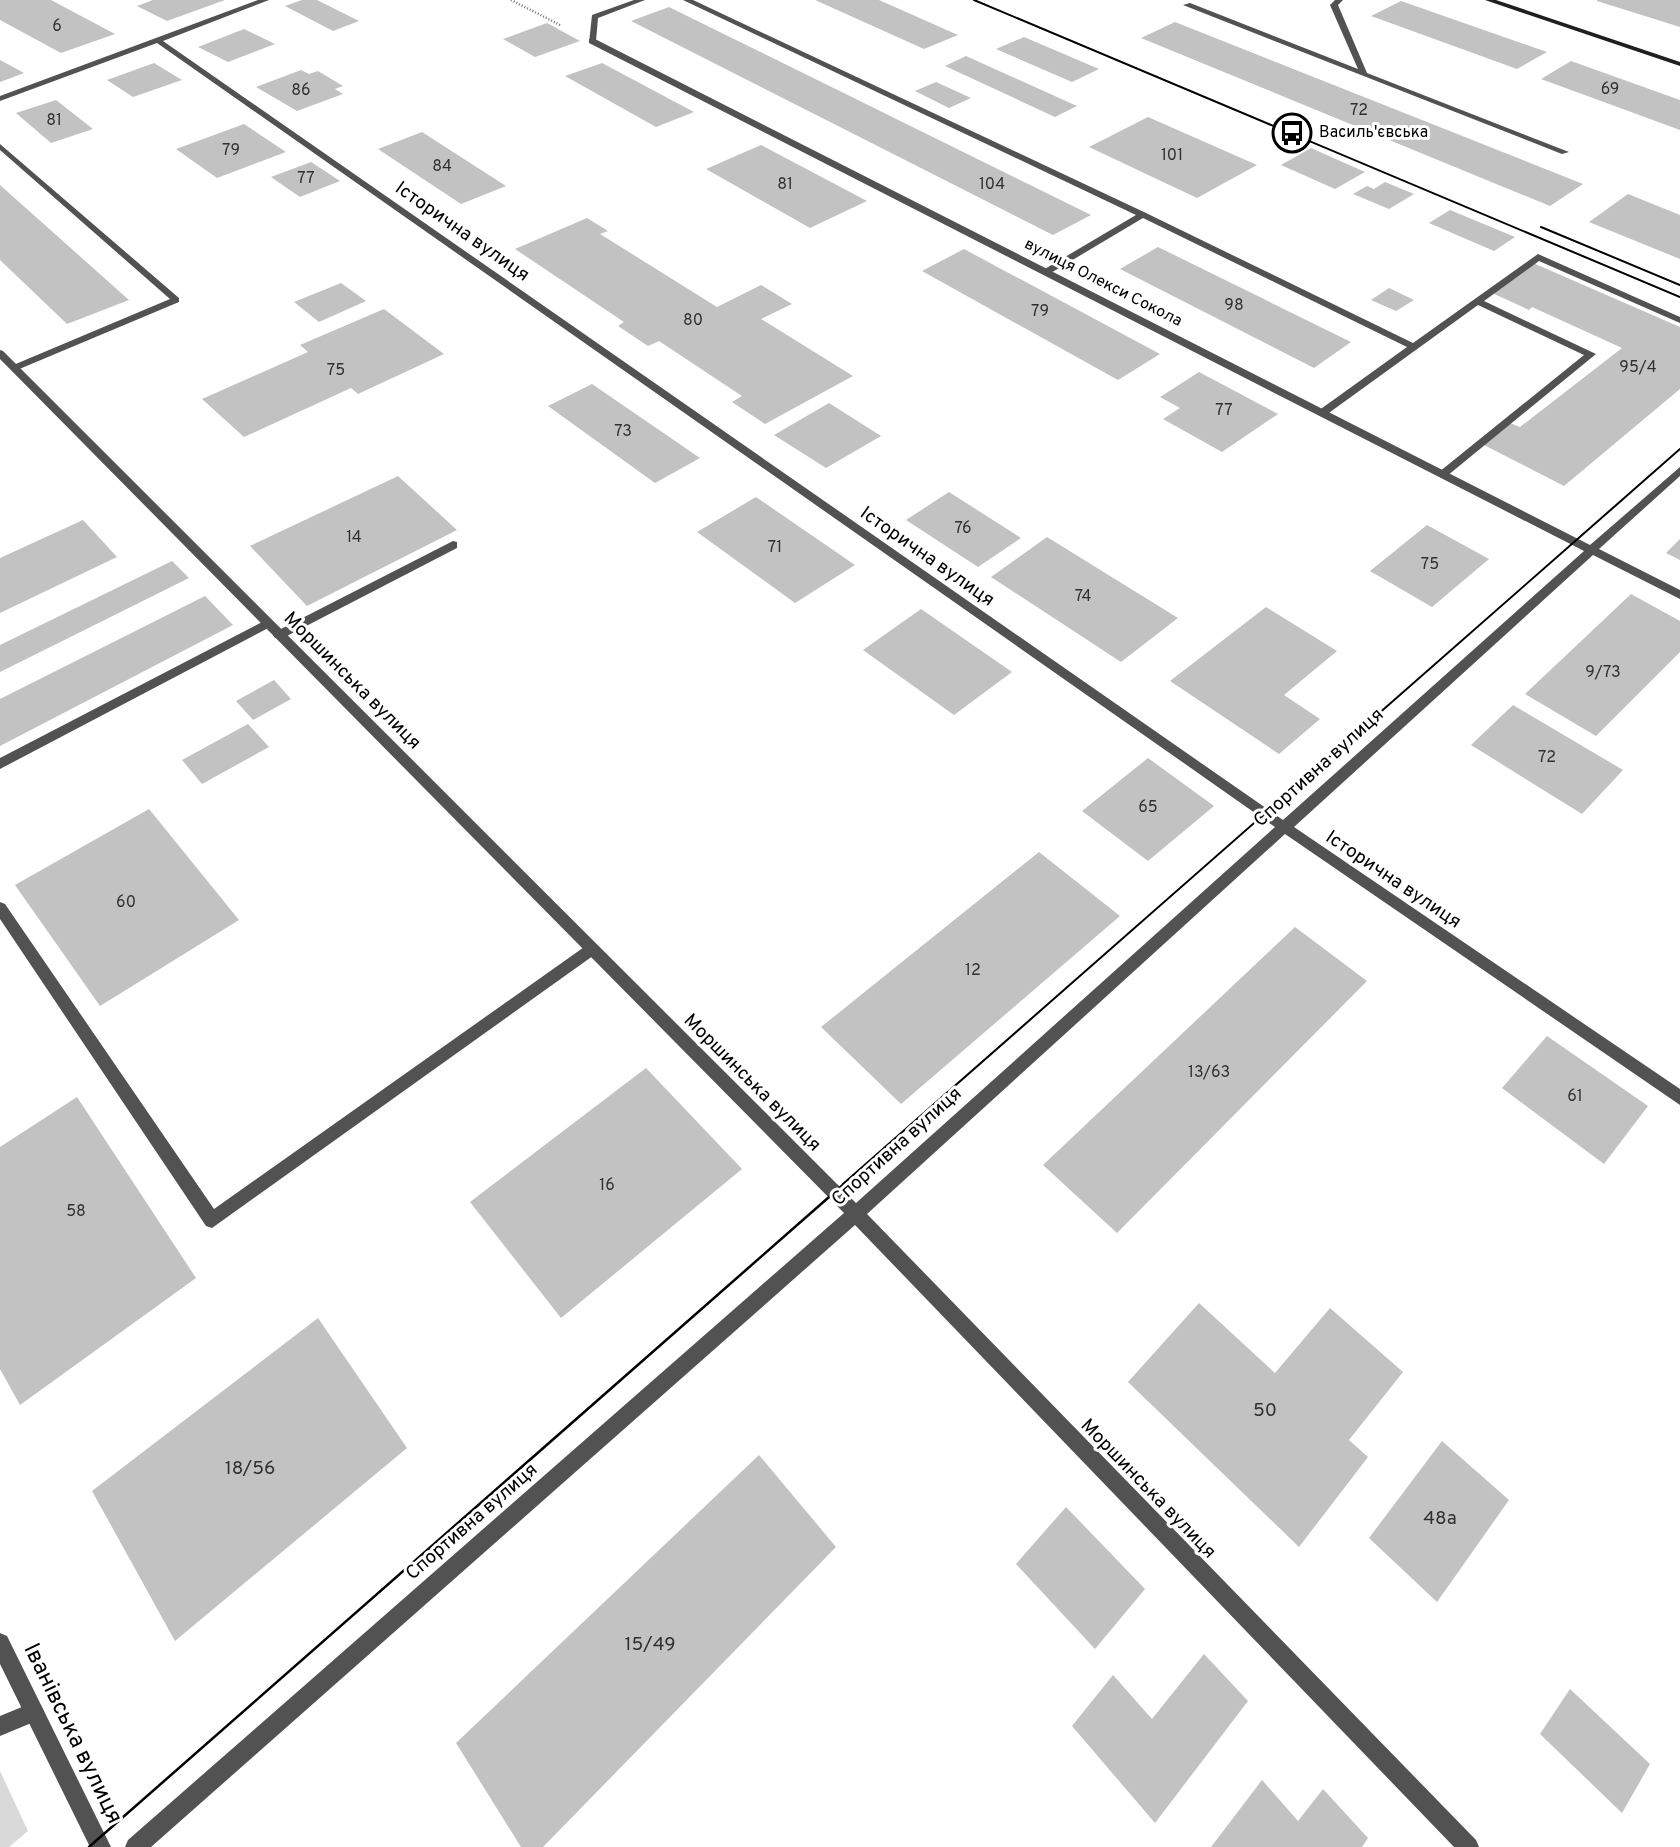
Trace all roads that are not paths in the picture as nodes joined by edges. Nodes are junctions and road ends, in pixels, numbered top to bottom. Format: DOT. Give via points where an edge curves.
graph roads {
  1 [pos="265,0"];
  2 [pos="641,0"];
  3 [pos="687,0"];
  4 [pos="1339,0"];
  5 [pos="1489,0"];
  6 [pos="1187,5"];
  7 [pos="157,40"];
  8 [pos="1680,64"];
  9 [pos="1364,74"];
  10 [pos="0,99"];
  11 [pos="0,146"];
  12 [pos="1565,152"];
  13 [pos="1143,215"];
  14 [pos="1046,272"];
  15 [pos="1477,302"];
  16 [pos="1680,320"];
  17 [pos="1413,347"];
  18 [pos="0,353"];
  19 [pos="14,368"];
  20 [pos="1322,413"];
  21 [pos="1680,470"];
  22 [pos="1443,474"];
  23 [pos="453,545"];
  24 [pos="1593,551"];
  25 [pos="1680,595"];
  26 [pos="274,629"];
  27 [pos="0,764"];
  28 [pos="1284,827"];
  29 [pos="0,908"];
  30 [pos="592,949"];
  31 [pos="1680,1098"];
  32 [pos="855,1214"];
  33 [pos="0,1643"];
  34 [pos="34,1712"];
  35 [pos="0,1726"];
  36 [pos="101,1847"];
  37 [pos="135,1847"];
  38 [pos="1469,1847"];
  1 -- 7 [label="street"];
  2 -- 14 [label="street, вулиця Олекси Сокола" via="595,17 592,41"];
  3 -- 13 [label="street"];
  4 -- 9 [label="street" via="1334,5"];
  5 -- 8 [label="main road"];
  6 -- 9 [label="street"];
  7 -- 10 [label="street"];
  7 -- 28 [label="street, Історична вулиця"];
  9 -- 12 [label="street"];
  11 -- 19 [label="street" via="176,300"];
  13 -- 14 [label="street"];
  13 -- 17 [label="street"];
  14 -- 20 [label="street, вулиця Олекси Сокола"];
  15 -- 16 [label="street" via="1538,257"];
  15 -- 17 [label="street"];
  15 -- 22 [label="street" via="1591,354"];
  17 -- 20 [label="street"];
  18 -- 19 [label="street, Моршинська вулиця"];
  19 -- 26 [label="street, Моршинська вулиця"];
  20 -- 22 [label="street, вулиця Олекси Сокола"];
  21 -- 24 [label="street, Спортивна вулиця"];
  22 -- 24 [label="street, вулиця Олекси Сокола"];
  23 -- 26 [label="street"];
  24 -- 25 [label="street, вулиця Олекси Сокола"];
  24 -- 28 [label="street, Спортивна вулиця"];
  26 -- 27 [label="street"];
  26 -- 30 [label="street, Моршинська вулиця"];
  28 -- 31 [label="street, Історична вулиця"];
  28 -- 32 [label="street, Спортивна вулиця"];
  29 -- 30 [label="street" via="212,1220"];
  30 -- 32 [label="street, Моршинська вулиця"];
  32 -- 37 [label="street, Спортивна вулиця"];
  32 -- 38 [label="street, Моршинська вулиця"];
  33 -- 34 [label="street, Іванівська вулиця"];
  34 -- 35 [label="street"];
  34 -- 36 [label="street, Іванівська вулиця"];
}
